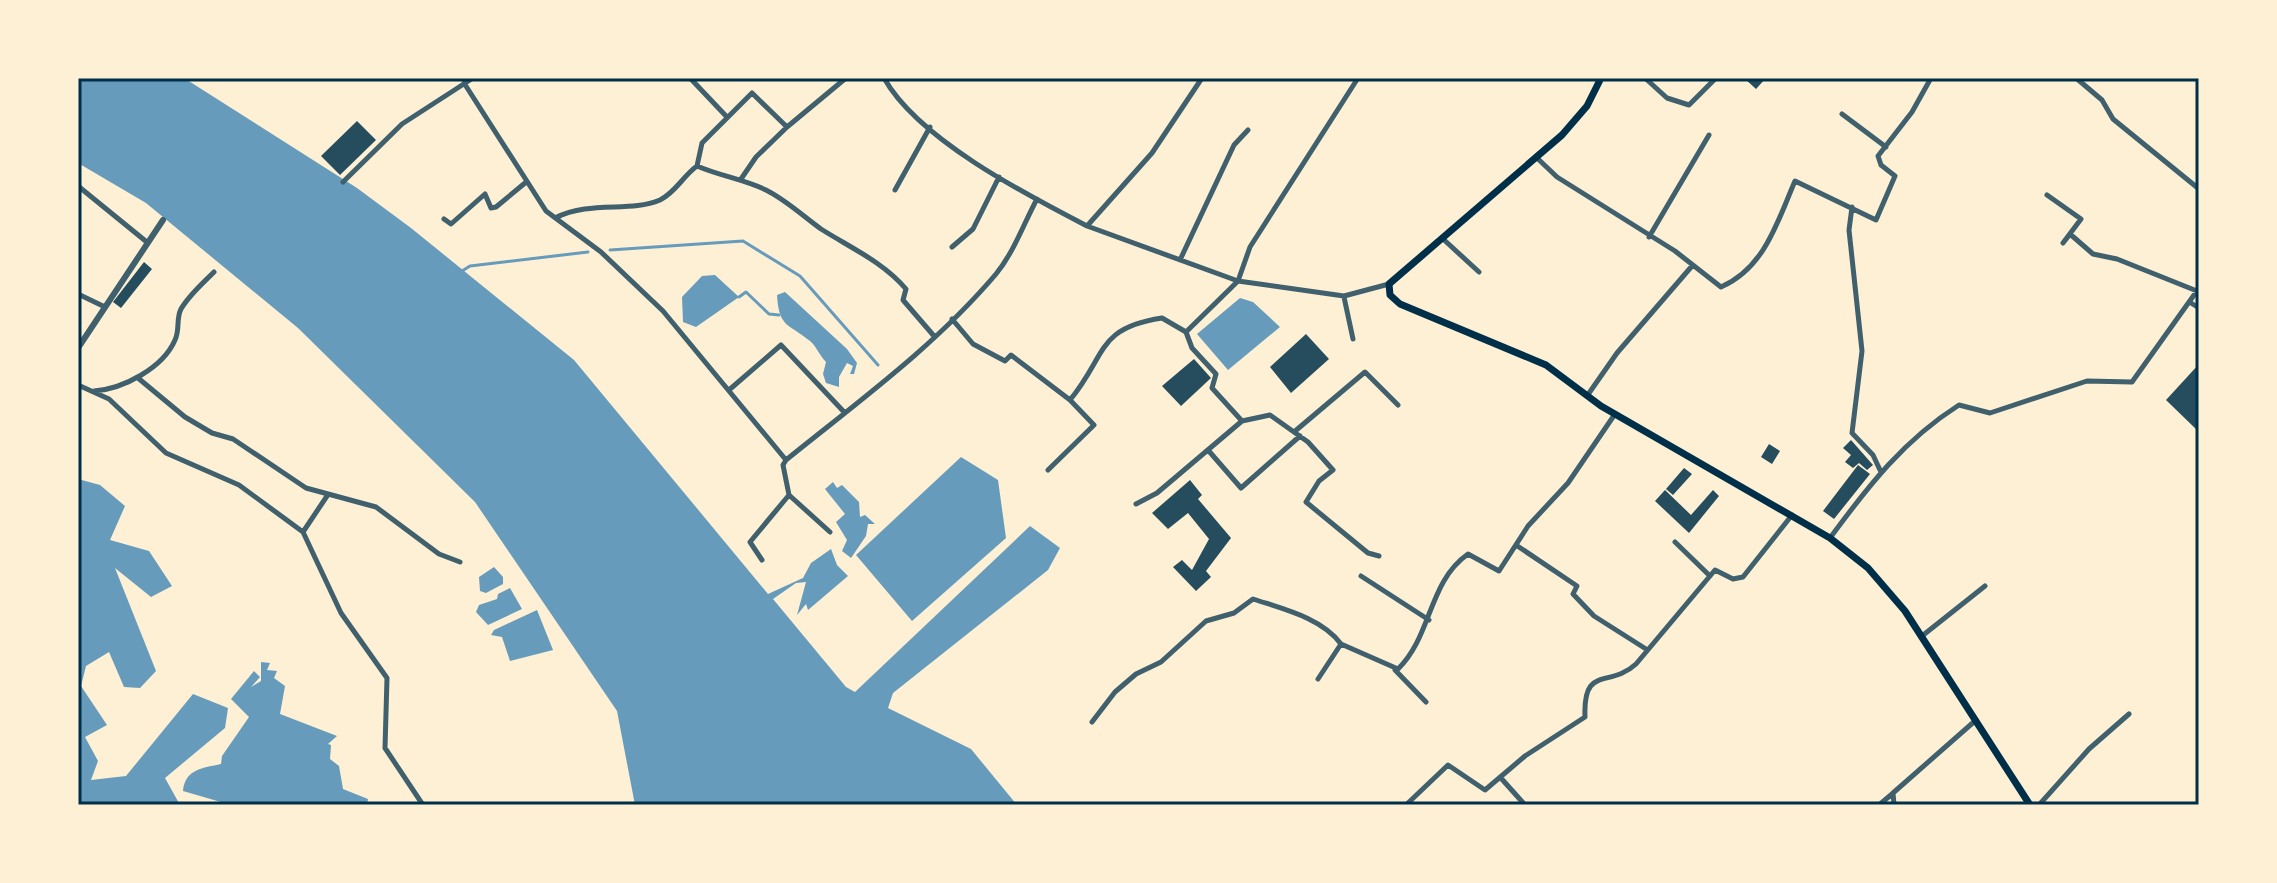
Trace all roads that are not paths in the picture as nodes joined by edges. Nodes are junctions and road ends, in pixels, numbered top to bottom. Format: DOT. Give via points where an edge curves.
graph roads {
  1 [pos="473,78"];
  2 [pos="690,78"];
  3 [pos="846,78"];
  4 [pos="884,78"];
  5 [pos="1202,78"];
  6 [pos="1358,78"];
  7 [pos="1601,78"];
  8 [pos="1645,78"];
  9 [pos="1716,78"];
  10 [pos="1931,78"];
  11 [pos="2076,78"];
  12 [pos="464,83"];
  13 [pos="1842,114"];
  14 [pos="726,116"];
  15 [pos="787,127"];
  16 [pos="930,127"];
  17 [pos="1248,130"];
  18 [pos="1709,135"];
  19 [pos="1886,147"];
  20 [pos="1536,157"];
  21 [pos="697,166"];
  22 [pos="999,177"];
  23 [pos="741,179"];
  24 [pos="343,182"];
  25 [pos="525,183"];
  26 [pos="78,186"];
  27 [pos="2199,189"];
  28 [pos="895,190"];
  29 [pos="2047,195"];
  30 [pos="1037,199"];
  31 [pos="1852,207"];
  32 [pos="554,218"];
  33 [pos="444,219"];
  34 [pos="163,220"];
  35 [pos="1087,226"];
  36 [pos="1649,237"];
  37 [pos="1442,238"];
  38 [pos="148,243"];
  39 [pos="952,247"];
  40 [pos="1180,260"];
  41 [pos="1692,266"];
  42 [pos="214,272"];
  43 [pos="1479,272"];
  44 [pos="1238,281"];
  45 [pos="1389,284"];
  46 [pos="2198,289"];
  47 [pos="78,294"];
  48 [pos="1344,296"];
  49 [pos="2191,303"];
  50 [pos="105,307"];
  51 [pos="2199,308"];
  52 [pos="952,319"];
  53 [pos="1186,332"];
  54 [pos="934,336"];
  55 [pos="1353,339"];
  56 [pos="78,348"];
  57 [pos="138,378"];
  58 [pos="78,385"];
  59 [pos="729,390"];
  60 [pos="93,391"];
  61 [pos="1587,396"];
  62 [pos="1070,400"];
  63 [pos="1398,405"];
  64 [pos="845,413"];
  65 [pos="1615,414"];
  66 [pos="1242,421"];
  67 [pos="1297,434"];
  68 [pos="1208,450"];
  69 [pos="786,460"];
  70 [pos="1048,470"];
  71 [pos="1880,470"];
  72 [pos="789,495"];
  73 [pos="327,496"];
  74 [pos="1136,504"];
  75 [pos="1793,514"];
  76 [pos="303,532"];
  77 [pos="830,532"];
  78 [pos="1830,538"];
  79 [pos="1675,542"];
  80 [pos="1515,545"];
  81 [pos="1379,556"];
  82 [pos="762,560"];
  83 [pos="460,562"];
  84 [pos="1361,576"];
  85 [pos="1710,576"];
  86 [pos="1985,586"];
  87 [pos="1429,620"];
  88 [pos="1922,636"];
  89 [pos="1341,644"];
  90 [pos="1646,649"];
  91 [pos="1394,669"];
  92 [pos="1318,679"];
  93 [pos="1426,702"];
  94 [pos="2129,714"];
  95 [pos="1976,720"];
  96 [pos="1092,722"];
  97 [pos="1500,777"];
  98 [pos="1893,793"];
  99 [pos="1407,804"];
  100 [pos="423,805"];
  101 [pos="1525,805"];
  102 [pos="1879,805"];
  103 [pos="1894,805"];
  104 [pos="2030,805"];
  105 [pos="2039,805"];
  1 -- 12 [label="street"];
  2 -- 14 [label="street"];
  3 -- 15 [label="street"];
  4 -- 16 [label="street"];
  5 -- 35 [label="street" via="1152,153"];
  6 -- 44 [label="street" via="1250,247"];
  7 -- 20 [label="main road" via="1587,106"];
  8 -- 9 [label="street" via="1667,98 1689,105"];
  10 -- 19 [label="street"];
  11 -- 27 [label="street" via="2102,100 2113,119"];
  12 -- 24 [label="street" via="402,124"];
  12 -- 25 [label="street"];
  13 -- 19 [label="street"];
  14 -- 15 [label="street" via="752,93"];
  14 -- 21 [label="street" via="702,143"];
  15 -- 23 [label="street"];
  16 -- 22 [label="street"];
  16 -- 28 [label="street"];
  17 -- 40 [label="street" via="1234,145"];
  18 -- 36 [label="street"];
  19 -- 31 [label="street" via="1878,156 1895,176 1876,220"];
  20 -- 36 [label="street" via="1557,177"];
  20 -- 37 [label="main road"];
  21 -- 23 [label="street"];
  21 -- 32 [label="street" via="659,201 574,209"];
  22 -- 30 [label="street"];
  22 -- 39 [label="street" via="973,229"];
  23 -- 54 [label="street" via="769,191 889,269 906,289 903,300"];
  25 -- 32 [label="street"];
  25 -- 33 [label="street" via="496,207 491,208 485,194 451,224"];
  26 -- 38 [label="street"];
  29 -- 46 [label="street" via="2081,219 2063,243 2070,234 2093,254"];
  30 -- 35 [label="street"];
  30 -- 52 [label="street" via="997,273"];
  31 -- 41 [label="street" via="1795,181 1771,239 1743,273 1721,287"];
  31 -- 71 [label="street" via="1854,308 1862,351 1852,433"];
  32 -- 59 [label="street" via="663,311"];
  34 -- 38 [label="street"];
  35 -- 40 [label="street"];
  36 -- 41 [label="street"];
  37 -- 43 [label="street"];
  37 -- 45 [label="main road"];
  38 -- 50 [label="street"];
  40 -- 44 [label="street"];
  41 -- 61 [label="street"];
  42 -- 57 [label="street" via="179,312 175,340"];
  44 -- 48 [label="street"];
  44 -- 53 [label="street"];
  45 -- 48 [label="street"];
  45 -- 61 [label="main road" via="1390,295 1400,304 1546,365"];
  46 -- 49 [label="street"];
  47 -- 50 [label="street"];
  48 -- 55 [label="street"];
  49 -- 51 [label="street"];
  49 -- 71 [label="street" via="2132,382 2087,381 1990,413 1959,405 1924,427"];
  50 -- 56 [label="street"];
  52 -- 54 [label="street"];
  52 -- 62 [label="street" via="973,344 1005,361 1011,355"];
  53 -- 62 [label="street" via="1162,318 1119,329"];
  53 -- 66 [label="street" via="1192,348 1216,374 1212,388"];
  54 -- 64 [label="street"];
  57 -- 60 [label="street"];
  57 -- 73 [label="street" via="185,417 233,439 306,488"];
  58 -- 60 [label="street"];
  59 -- 64 [label="street" via="781,345"];
  59 -- 69 [label="street"];
  60 -- 76 [label="street" via="109,399 166,453 239,485"];
  61 -- 65 [label="main road"];
  62 -- 70 [label="street" via="1094,425"];
  63 -- 67 [label="street" via="1365,372"];
  64 -- 69 [label="street"];
  65 -- 75 [label="main road"];
  65 -- 80 [label="street" via="1568,483"];
  66 -- 67 [label="street" via="1270,415"];
  66 -- 68 [label="street"];
  67 -- 68 [label="street" via="1241,488"];
  67 -- 81 [label="street" via="1333,470 1306,502 1368,553"];
  68 -- 74 [label="street"];
  69 -- 72 [label="street"];
  71 -- 78 [label="street"];
  72 -- 77 [label="street"];
  72 -- 82 [label="street" via="750,542"];
  73 -- 76 [label="street"];
  73 -- 83 [label="street" via="376,507 439,554"];
  75 -- 78 [label="main road"];
  75 -- 85 [label="street" via="1743,577 1733,579 1715,570"];
  76 -- 100 [label="street" via="341,613 387,678 385,748"];
  78 -- 88 [label="main road" via="1868,568"];
  79 -- 85 [label="street"];
  80 -- 87 [label="street" via="1499,571 1464,556 1440,587"];
  80 -- 90 [label="street" via="1577,586 1573,594 1594,616"];
  84 -- 87 [label="street"];
  85 -- 90 [label="street"];
  86 -- 88 [label="street"];
  87 -- 91 [label="street" via="1413,652"];
  88 -- 95 [label="main road"];
  89 -- 91 [label="street"];
  89 -- 92 [label="street"];
  89 -- 96 [label="street" via="1333,632 1253,599 1234,613 1206,621 1161,662 1136,674"];
  90 -- 97 [label="street" via="1627,673 1601,676 1588,687 1582,702 1585,717"];
  91 -- 93 [label="street"];
  94 -- 105 [label="street"];
  95 -- 98 [label="street"];
  95 -- 104 [label="main road"];
  97 -- 99 [label="street" via="1481,790 1451,766 1443,766"];
  97 -- 101 [label="street"];
  98 -- 102 [label="street"];
  98 -- 103 [label="street"];
}
